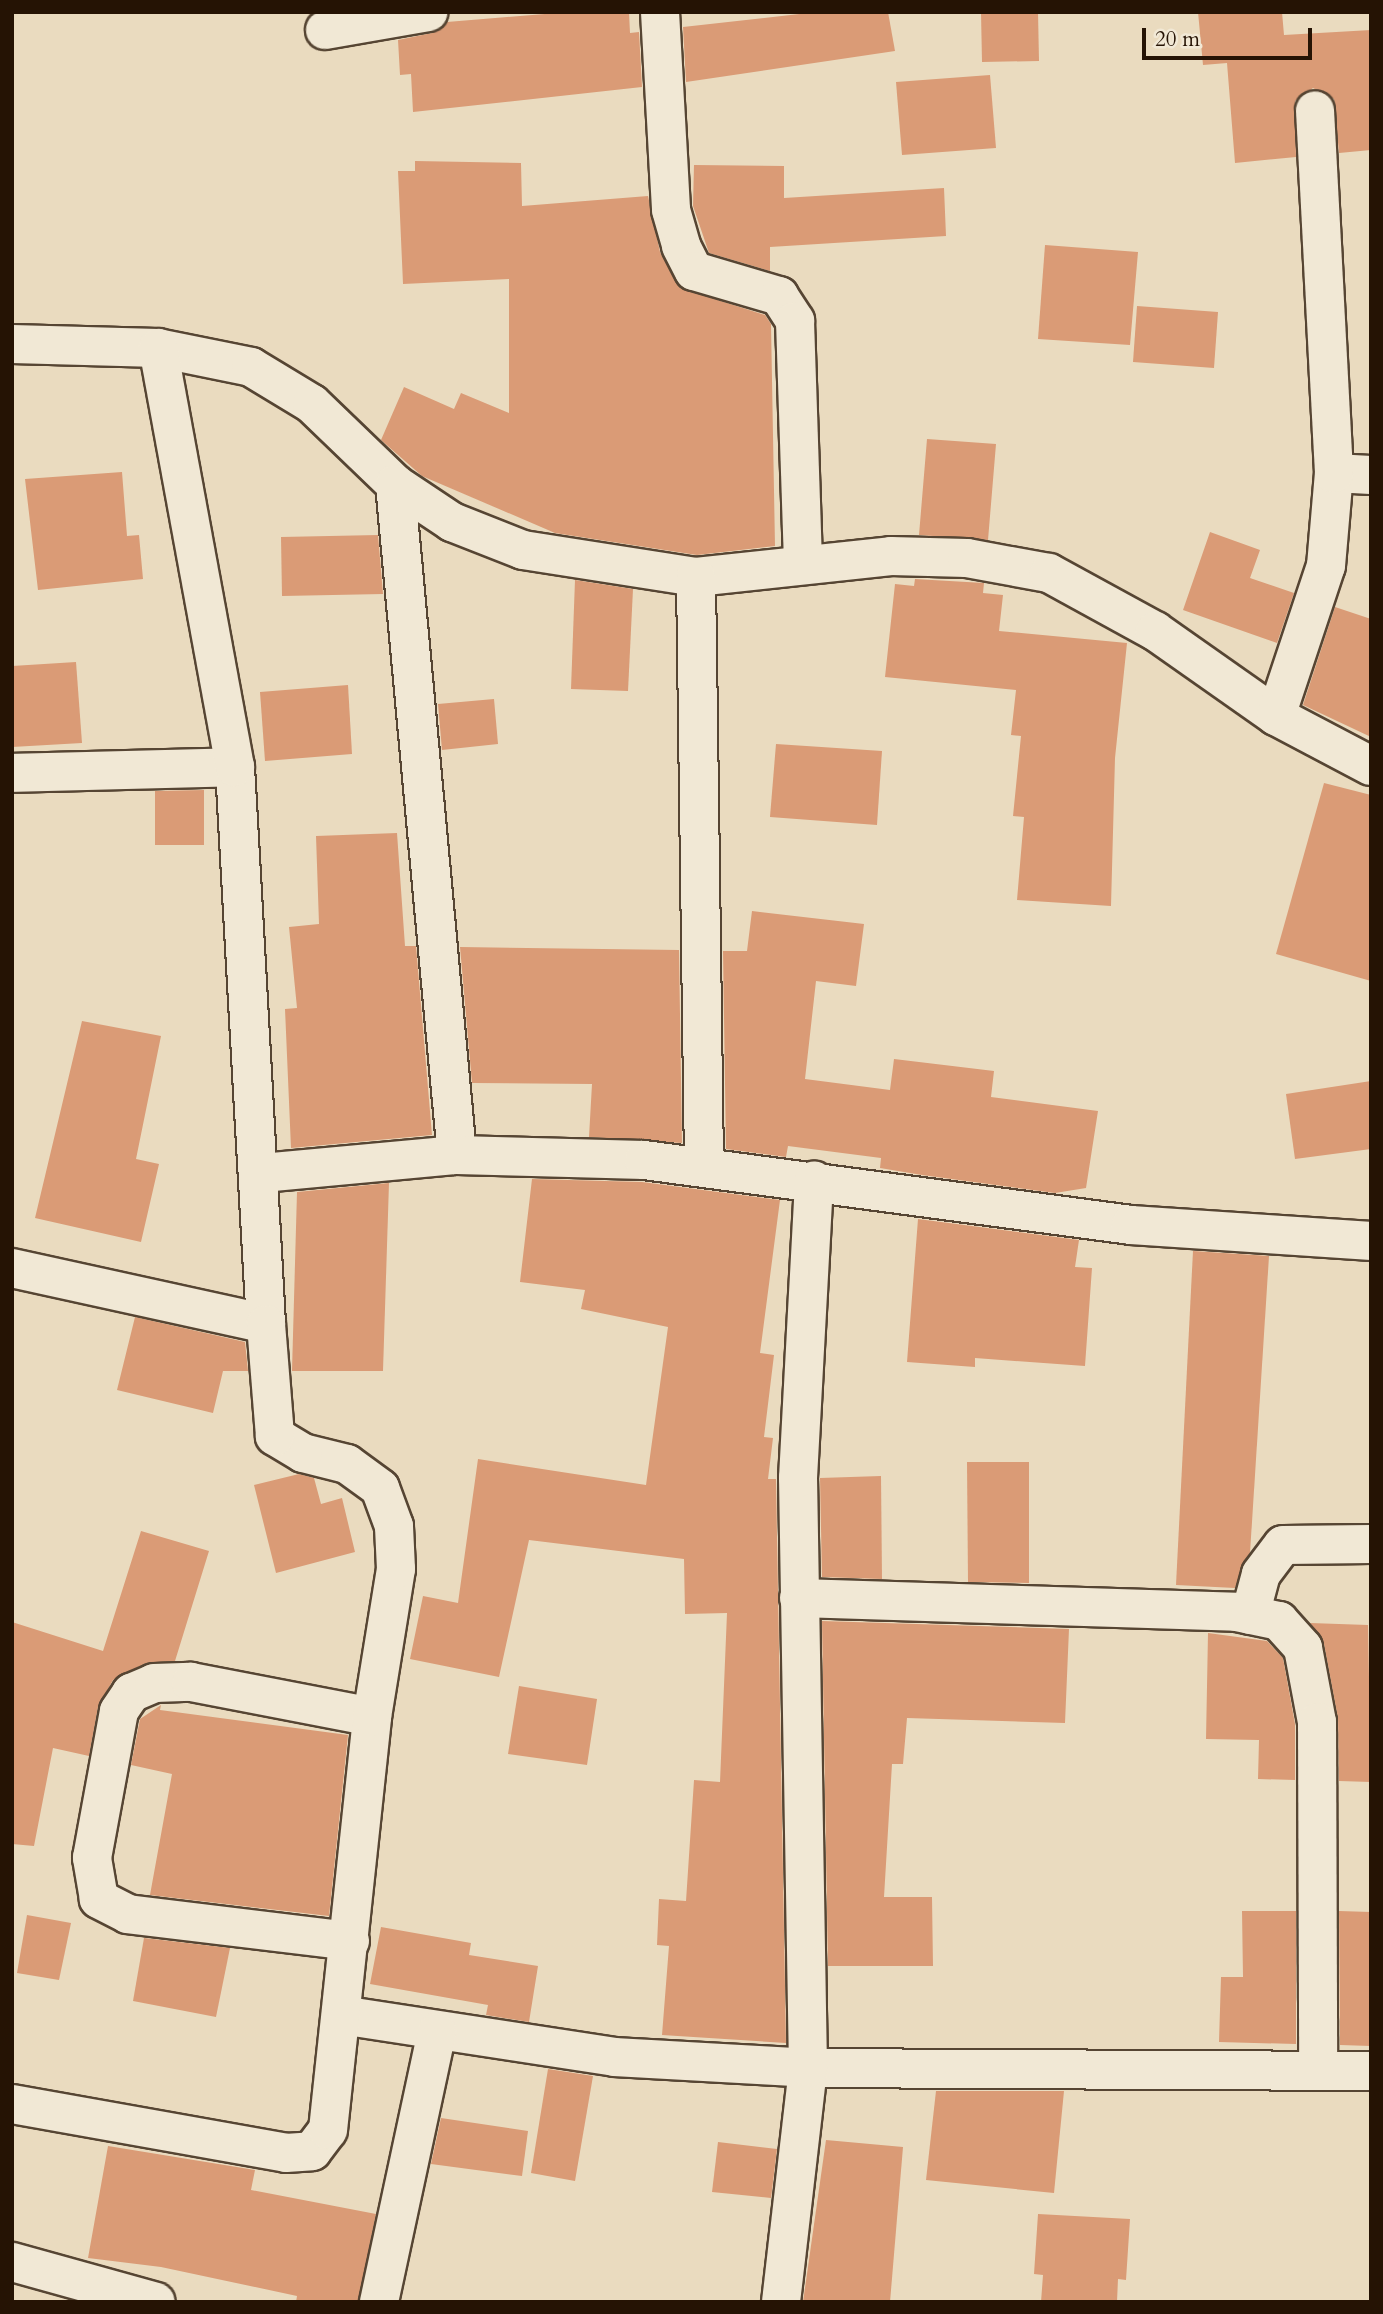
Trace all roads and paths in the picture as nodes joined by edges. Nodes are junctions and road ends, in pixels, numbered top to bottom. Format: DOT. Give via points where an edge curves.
graph roads {
  1 [pos="428,12"];
  2 [pos="660,12"];
  3 [pos="326,30"];
  4 [pos="1315,110"];
  5 [pos="12,344"];
  6 [pos="158,348"];
  7 [pos="1352,474"];
  8 [pos="395,484"];
  9 [pos="803,564"];
  10 [pos="696,577"];
  11 [pos="1276,716"];
  12 [pos="1371,766"];
  13 [pos="235,767"];
  14 [pos="12,773"];
  15 [pos="457,1155"];
  16 [pos="704,1167"];
  17 [pos="262,1173"];
  18 [pos="814,1180"];
  19 [pos="1371,1241"];
  20 [pos="12,1268"];
  21 [pos="266,1324"];
  22 [pos="1371,1544"];
  23 [pos="799,1598"];
  24 [pos="1250,1615"];
  25 [pos="372,1717"];
  26 [pos="350,1941"];
  27 [pos="341,2015"];
  28 [pos="437,2032"];
  29 [pos="808,2068"];
  30 [pos="1318,2070"];
  31 [pos="1371,2071"];
  32 [pos="12,2104"];
  33 [pos="12,2262"];
  34 [pos="156,2302"];
  35 [pos="379,2302"];
  36 [pos="781,2302"];
  1 -- 3 [label="street"];
  2 -- 9 [label="street" via="671,210 681,246 694,271 779,296 795,321"];
  4 -- 7 [label="street"];
  5 -- 6 [label="street"];
  6 -- 8 [label="street" via="251,367 312,404"];
  6 -- 13 [label="street"];
  7 -- 11 [label="street"];
  8 -- 10 [label="street" via="453,522 523,550"];
  8 -- 15 [label="street"];
  9 -- 10 [label="street"];
  9 -- 11 [label="street" via="891,556 967,558 1049,573 1155,631"];
  10 -- 16 [label="street"];
  11 -- 12 [label="street"];
  13 -- 14 [label="street"];
  13 -- 17 [label="street"];
  15 -- 16 [label="street"];
  15 -- 17 [label="street"];
  16 -- 18 [label="street"];
  17 -- 21 [label="street"];
  18 -- 19 [label="street" via="1131,1225"];
  18 -- 23 [label="street" via="798,1478"];
  20 -- 21 [label="street"];
  21 -- 25 [label="street" via="275,1436 303,1453 347,1464 380,1489 394,1527 396,1569"];
  22 -- 24 [label="street" via="1283,1545 1261,1574"];
  23 -- 24 [label="street"];
  23 -- 29 [label="street"];
  24 -- 30 [label="street" via="1279,1621 1303,1648 1312,1679"];
  25 -- 26 [label="street"];
  25 -- 26 [label="street" via="191,1682 154,1683 131,1693 120,1711 92,1858 99,1899 128,1914"];
  26 -- 27 [label="street"];
  27 -- 28 [label="street"];
  27 -- 32 [label="street" via="327,2130 312,2151 286,2153"];
  28 -- 29 [label="street" via="614,2057"];
  28 -- 35 [label="street"];
  29 -- 30 [label="street"];
  29 -- 36 [label="street"];
  30 -- 31 [label="street"];
  33 -- 34 [label="street"];
}
